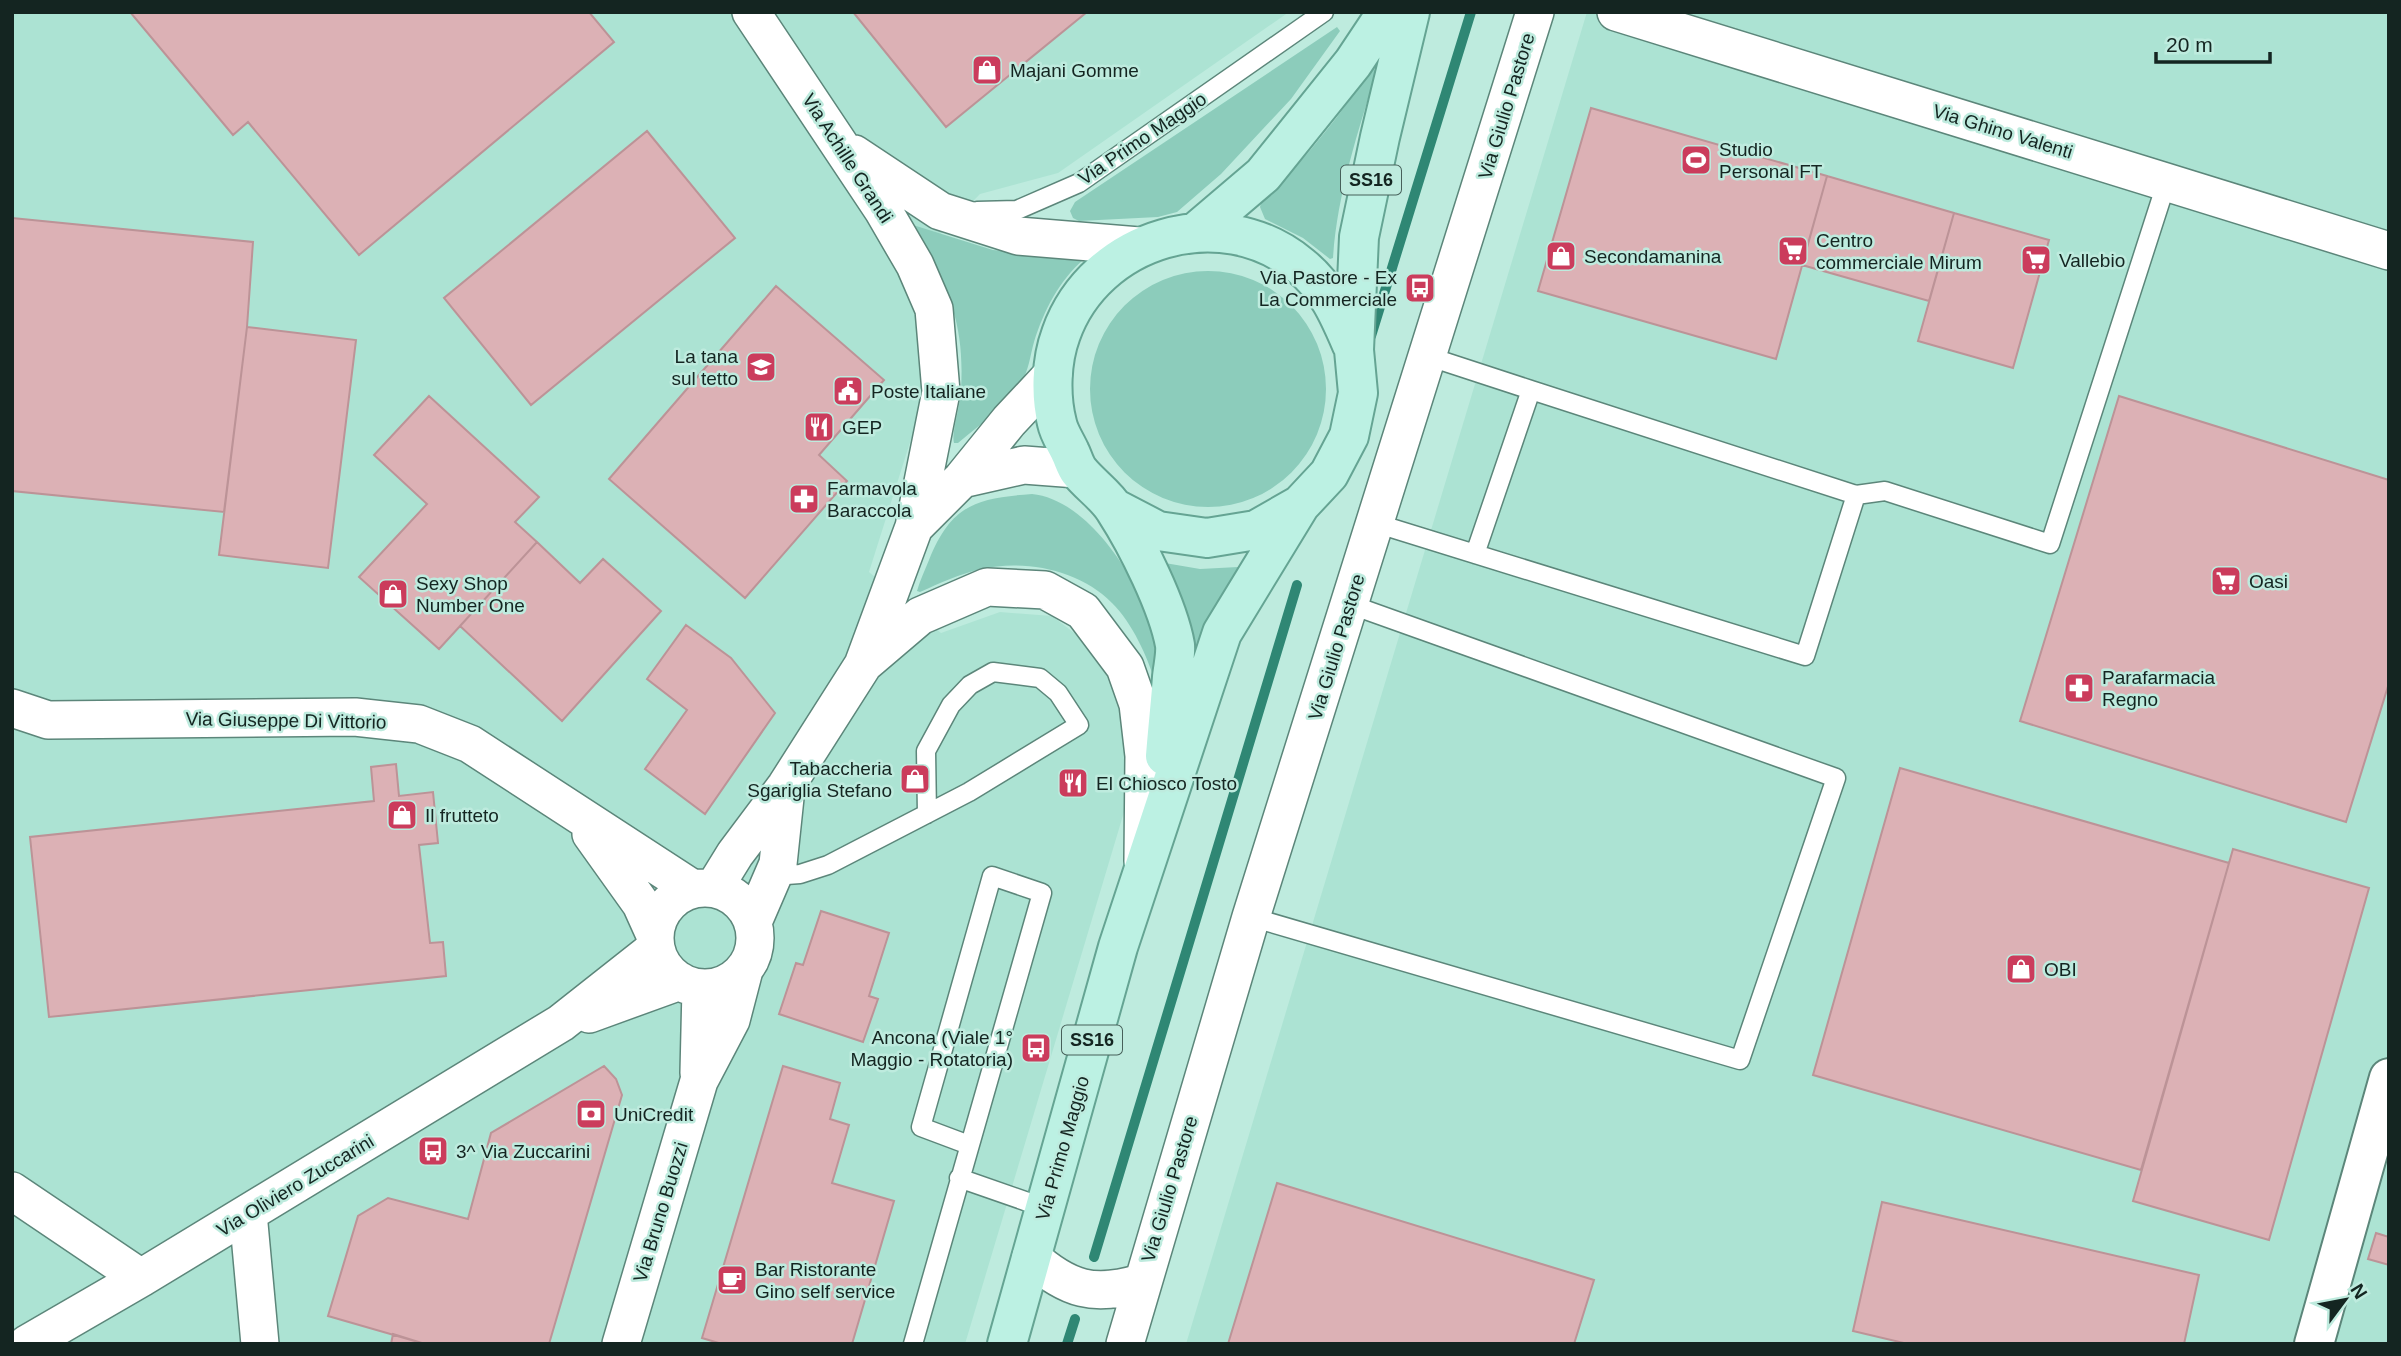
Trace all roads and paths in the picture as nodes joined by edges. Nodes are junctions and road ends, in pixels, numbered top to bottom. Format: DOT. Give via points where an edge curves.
graph roads {
  1 [pos="751,12"];
  2 [pos="1324,12"];
  3 [pos="1387,12"];
  4 [pos="1410,12"];
  5 [pos="1535,12"];
  6 [pos="1616,12"];
  7 [pos="839,144"];
  8 [pos="2167,181"];
  9 [pos="940,211"];
  10 [pos="1196,232"];
  11 [pos="1139,246"];
  12 [pos="2389,251"];
  13 [pos="1354,350"];
  14 [pos="1427,356"];
  15 [pos="1053,374"];
  16 [pos="1531,390"];
  17 [pos="1077,469"];
  18 [pos="962,479"];
  19 [pos="1856,495"];
  20 [pos="1300,505"];
  21 [pos="1114,508"];
  22 [pos="1375,523"];
  23 [pos="914,527"];
  24 [pos="1475,554"];
  25 [pos="1349,604"];
  26 [pos="863,665"];
  27 [pos="12,708"];
  28 [pos="786,786"];
  29 [pos="927,814"];
  30 [pos="578,816"];
  31 [pos="1159,821"];
  32 [pos="1142,873"];
  33 [pos="773,876"];
  34 [pos="704,889"];
  35 [pos="1251,917"];
  36 [pos="753,922"];
  37 [pos="656,942"];
  38 [pos="744,970"];
  39 [pos="691,985"];
  40 [pos="561,1023"];
  41 [pos="2389,1078"];
  42 [pos="699,1081"];
  43 [pos="969,1145"];
  44 [pos="959,1178"];
  45 [pos="12,1191"];
  46 [pos="1045,1208"];
  47 [pos="248,1213"];
  48 [pos="1031,1257"];
  49 [pos="141,1278"];
  50 [pos="1141,1283"];
  51 [pos="27,1344"];
  52 [pos="260,1344"];
  53 [pos="621,1344"];
  54 [pos="913,1344"];
  55 [pos="1007,1344"];
  56 [pos="1125,1344"];
  57 [pos="2314,1344"];
  1 -- 7 [label="street, Via Achille Grandi"];
  2 -- 9 [label="lane, Via Primo Maggio" via="1079,183 1017,210"];
  3 -- 10 [label="main road, Via Primo Maggio / SS16" via="1353,63 1263,175"];
  4 -- 13 [label="main road, Via Primo Maggio / SS16" via="1359,237"];
  5 -- 14 [label="street, Via Giulio Pastore"];
  6 -- 8 [label="street, Via Ghino Valenti"];
  7 -- 9 [label="street, Via Primo Maggio"];
  7 -- 23 [label="street, Via Achille Grandi" via="915,265 934,309 941,392"];
  8 -- 12 [label="street, Via Ghino Valenti"];
  8 -- 19 [label="lane" via="2050,544 1885,491"];
  9 -- 11 [label="street, Via Primo Maggio" via="1018,236"];
  10 -- 11 [label="main road, Via Primo Maggio / SS16"];
  10 -- 13 [label="main road, Via Primo Maggio / SS16" via="1251,240 1301,266 1333,302"];
  11 -- 15 [label="main road, Via Primo Maggio / SS16" via="1106,268 1079,298 1060,334"];
  13 -- 20 [label="main road, Via Primo Maggio / SS16" via="1357,393 1349,436 1329,474"];
  14 -- 16 [label="lane"];
  14 -- 22 [label="street, Via Giulio Pastore"];
  15 -- 17 [label="main road, Via Primo Maggio / SS16" via="1057,424"];
  15 -- 18 [label="street"];
  16 -- 19 [label="lane"];
  16 -- 24 [label="lane"];
  17 -- 18 [label="street" via="1024,465"];
  17 -- 21 [label="main road, Via Primo Maggio / SS16"];
  18 -- 23 [label="street"];
  19 -- 24 [label="lane" via="1805,656"];
  20 -- 21 [label="main road, Via Primo Maggio / SS16" via="1256,530 1207,538 1158,531"];
  20 -- 31 [label="main road, Via Primo Maggio / SS16" via="1222,633"];
  21 -- 31 [label="main road, Via Primo Maggio / SS16" via="1159,596 1175,647"];
  22 -- 24 [label="lane"];
  22 -- 25 [label="street, Via Giulio Pastore"];
  23 -- 26 [label="street"];
  25 -- 35 [label="street, Via Giulio Pastore"];
  25 -- 35 [label="lane" via="1836,778 1740,1060"];
  26 -- 28 [label="street, Via Bruno Buozzi"];
  26 -- 32 [label="street, Via Primo Maggio" via="920,615 987,587 1045,590 1083,611 1125,667 1138,704 1144,756"];
  27 -- 30 [label="street, Via Giuseppe Di Vittorio" via="48,720 355,718 419,724 470,744"];
  28 -- 33 [label="street, Via Bruno Buozzi"];
  28 -- 34 [label="street, Via Bruno Buozzi"];
  29 -- 29 [label="lane" via="1079,725 1058,693 1040,678 993,672 970,685 951,705 926,751"];
  29 -- 33 [label="lane" via="828,865"];
  30 -- 34 [label="street, Via Giuseppe Di Vittorio"];
  30 -- 37 [label="street, Via Giuseppe Di Vittorio" via="635,895"];
  31 -- 32 [label="main road, Via Primo Maggio / SS16"];
  32 -- 46 [label="main road, Via Primo Maggio / SS16"];
  33 -- 36 [label="street, Via Bruno Buozzi"];
  34 -- 36 [label="street" via="733,896"];
  34 -- 37 [label="street, Via Bruno Buozzi" via="682,893 666,907 660,915"];
  35 -- 50 [label="street, Via Giulio Pastore"];
  36 -- 38 [label="street, Via Bruno Buozzi" via="755,944"];
  37 -- 39 [label="street" via="670,974"];
  37 -- 40 [label="street, Via Oliviero Zuccarini"];
  38 -- 39 [label="street" via="716,987"];
  38 -- 42 [label="street, Via Bruno Buozzi" via="731,1020"];
  39 -- 40 [label="street, Via Oliviero Zuccarini"];
  39 -- 42 [label="street, Via Bruno Buozzi"];
  40 -- 47 [label="street, Via Oliviero Zuccarini"];
  41 -- 57 [label="street"];
  42 -- 53 [label="street, Via Bruno Buozzi"];
  43 -- 43 [label="lane" via="1042,893 992,876 921,1127"];
  43 -- 44 [label="lane"];
  44 -- 46 [label="lane"];
  44 -- 54 [label="lane"];
  45 -- 49 [label="street"];
  46 -- 48 [label="main road, Via Primo Maggio / SS16"];
  47 -- 49 [label="street, Via Oliviero Zuccarini"];
  47 -- 52 [label="street"];
  48 -- 50 [label="street, Via Giulio Pastore" via="1071,1286 1119,1290"];
  48 -- 55 [label="main road, Via Primo Maggio / SS16"];
  49 -- 51 [label="street, Via Oliviero Zuccarini"];
  50 -- 56 [label="street, Via Giulio Pastore"];
}
